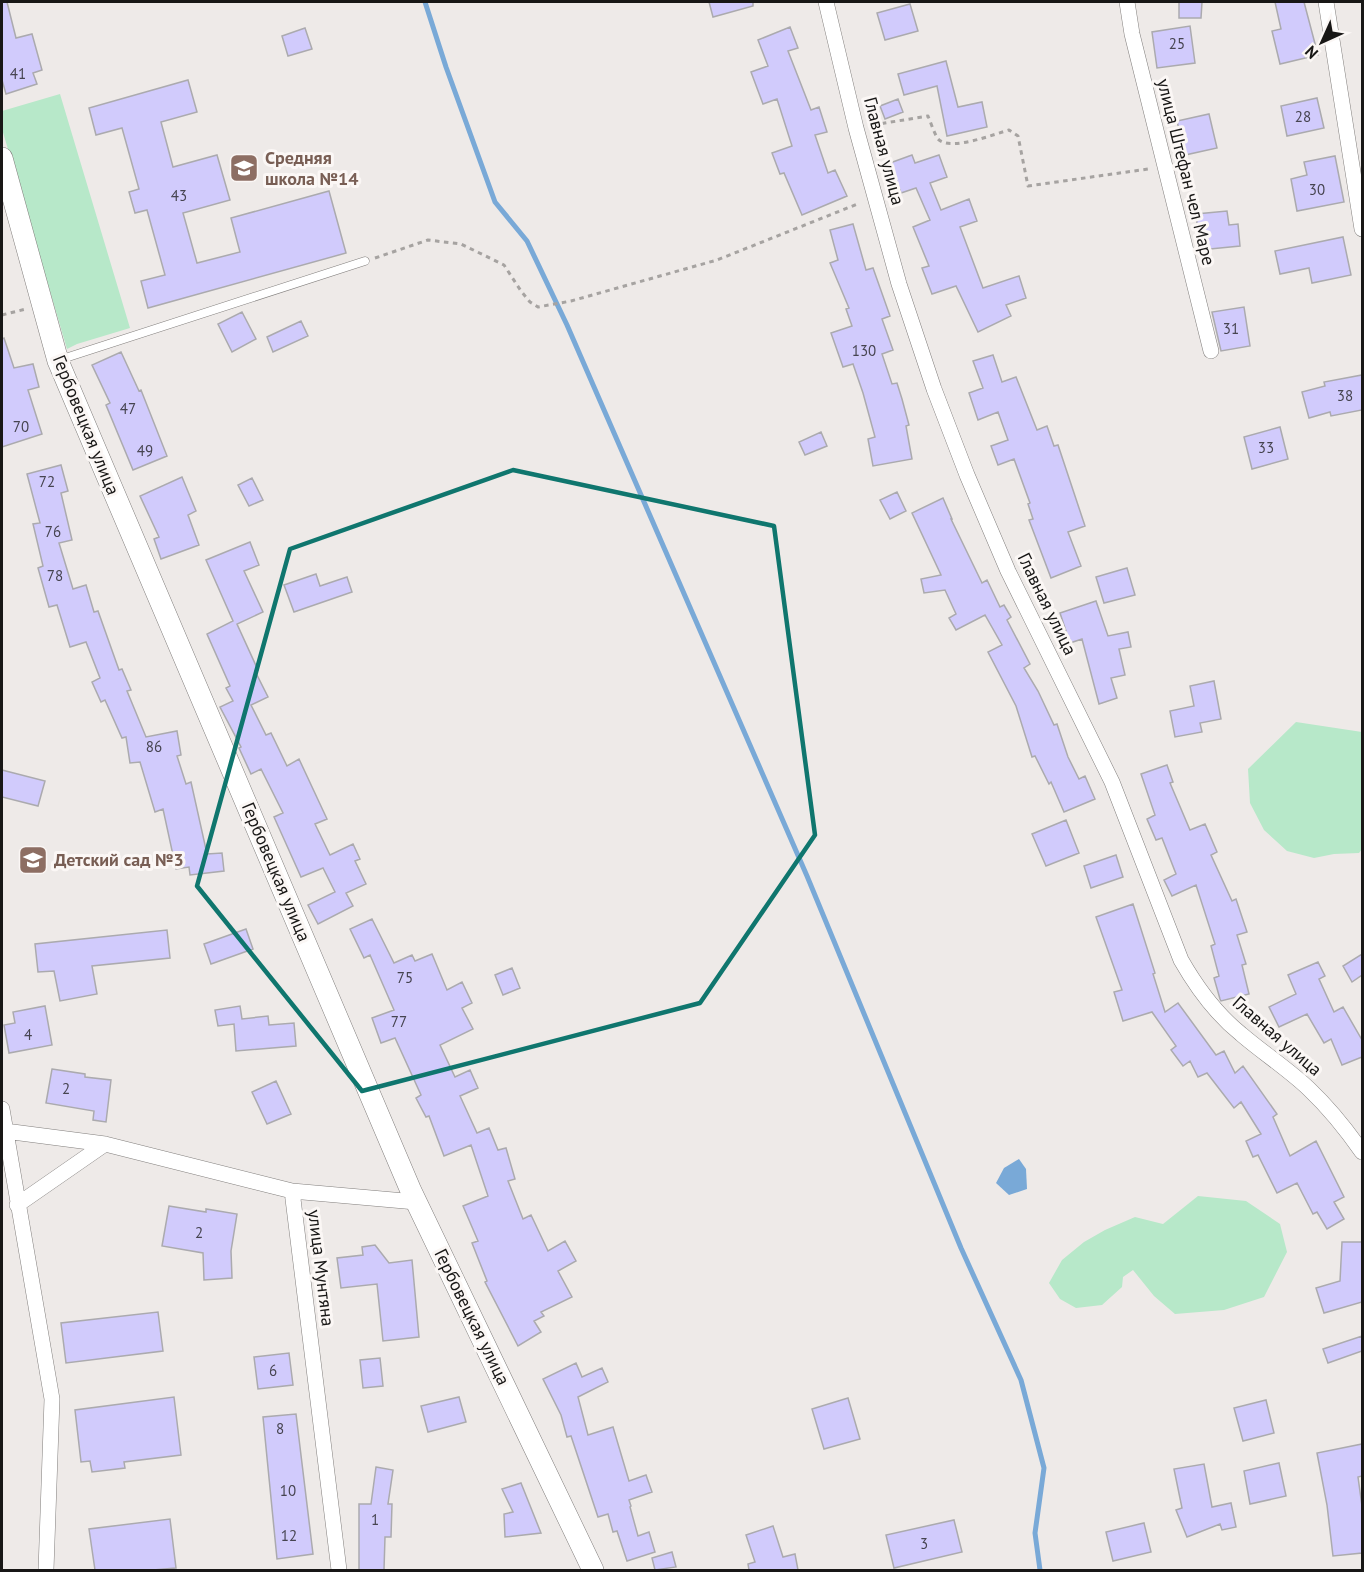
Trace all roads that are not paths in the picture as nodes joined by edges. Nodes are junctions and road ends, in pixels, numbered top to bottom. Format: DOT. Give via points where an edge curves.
graph roads {
  1 [pos="826,2"];
  2 [pos="1127,2"];
  3 [pos="1326,2"];
  4 [pos="2,158"];
  5 [pos="1362,229"];
  6 [pos="365,261"];
  7 [pos="1211,351"];
  8 [pos="58,361"];
  9 [pos="2,1109"];
  10 [pos="4,1131"];
  11 [pos="105,1144"];
  12 [pos="1362,1152"];
  13 [pos="292,1191"];
  14 [pos="416,1202"];
  15 [pos="17,1205"];
  16 [pos="46,1570"];
  17 [pos="339,1570"];
  18 [pos="593,1570"];
  1 -- 12 [label="street, Главная улица" via="899,284 934,389 1008,571 1112,782 1181,960 1207,1000 1239,1033 1308,1088"];
  2 -- 7 [label="street, улица Штефан чел Маре"];
  3 -- 5 [label="street"];
  4 -- 8 [label="street, Гербовецкая улица"];
  6 -- 8 [label="lane"];
  8 -- 14 [label="street, Гербовецкая улица"];
  9 -- 10 [label="street"];
  10 -- 11 [label="street, улица Мунтяна"];
  10 -- 15 [label="street"];
  11 -- 13 [label="street, улица Мунтяна"];
  11 -- 15 [label="street"];
  13 -- 14 [label="street"];
  13 -- 17 [label="street, улица Мунтяна"];
  14 -- 18 [label="street, Гербовецкая улица"];
  15 -- 16 [label="street" via="52,1399"];
}
